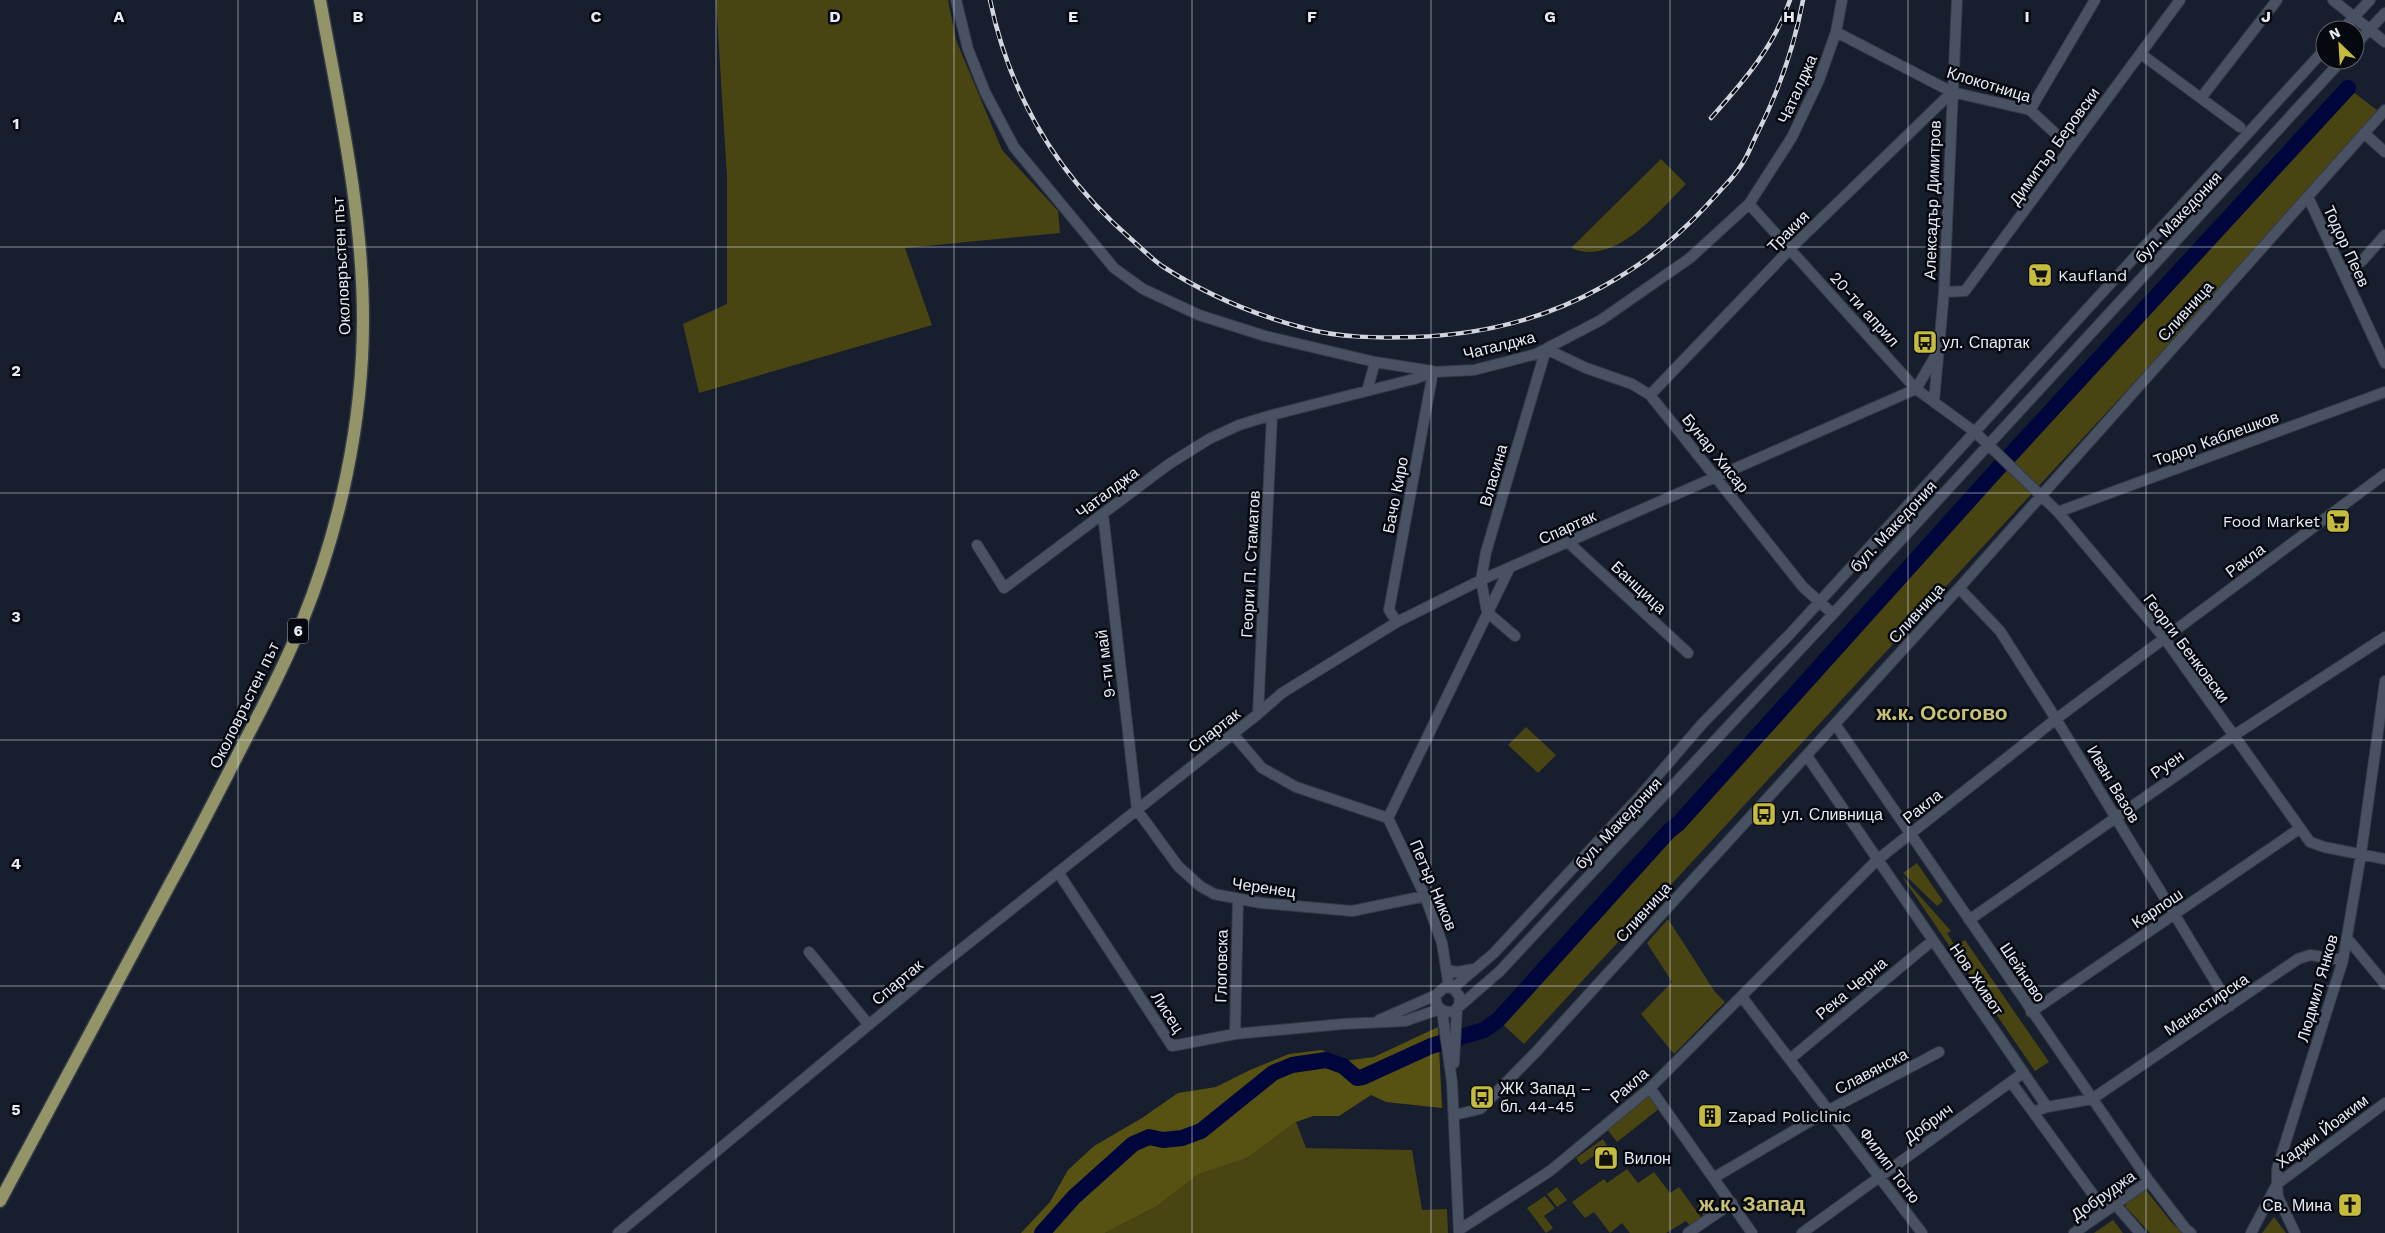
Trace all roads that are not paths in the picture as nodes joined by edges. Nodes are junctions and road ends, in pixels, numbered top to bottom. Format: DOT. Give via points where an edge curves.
graph roads {
  1 [pos="320,0"];
  2 [pos="956,0"];
  3 [pos="1842,0"];
  4 [pos="1957,0"];
  5 [pos="2095,0"];
  6 [pos="2180,0"];
  7 [pos="2277,0"];
  8 [pos="2333,0"];
  9 [pos="2370,0"];
  10 [pos="2385,13"];
  11 [pos="2354,17"];
  12 [pos="2351,20"];
  13 [pos="2369,30"];
  14 [pos="1836,32"];
  15 [pos="2365,34"];
  16 [pos="2385,42"];
  17 [pos="2141,54"];
  18 [pos="2315,60"];
  19 [pos="2333,70"];
  20 [pos="1952,92"];
  21 [pos="2201,98"];
  22 [pos="2030,110"];
  23 [pos="2385,110"];
  24 [pos="2240,127"];
  25 [pos="2364,133"];
  26 [pos="2072,148"];
  27 [pos="2385,152"];
  28 [pos="2308,196"];
  29 [pos="1749,204"];
  30 [pos="2385,235"];
  31 [pos="1791,248"];
  32 [pos="2343,273"];
  33 [pos="1944,292"];
  34 [pos="1546,348"];
  35 [pos="1938,352"];
  36 [pos="1375,362"];
  37 [pos="2385,363"];
  38 [pos="1434,372"];
  39 [pos="1916,388"];
  40 [pos="1367,391"];
  41 [pos="2385,392"];
  42 [pos="1650,395"];
  43 [pos="1934,402"];
  44 [pos="1272,415"];
  45 [pos="1975,432"];
  46 [pos="1992,447"];
  47 [pos="2385,474"];
  48 [pos="1717,477"];
  49 [pos="2040,495"];
  50 [pos="2058,512"];
  51 [pos="1103,514"];
  52 [pos="1569,543"];
  53 [pos="977,545"];
  54 [pos="1509,568"];
  55 [pos="1481,580"];
  56 [pos="1959,588"];
  57 [pos="1818,602"];
  58 [pos="1487,612"];
  59 [pos="1833,614"];
  60 [pos="1397,622"];
  61 [pos="1515,636"];
  62 [pos="2385,637"];
  63 [pos="2165,639"];
  64 [pos="1688,653"];
  65 [pos="2385,681"];
  66 [pos="1258,714"];
  67 [pos="2056,718"];
  68 [pos="1835,724"];
  69 [pos="1233,734"];
  70 [pos="2233,736"];
  71 [pos="1806,756"];
  72 [pos="1137,810"];
  73 [pos="2116,817"];
  74 [pos="1388,818"];
  75 [pos="2299,829"];
  76 [pos="1910,834"];
  77 [pos="2361,854"];
  78 [pos="2385,859"];
  79 [pos="1877,860"];
  80 [pos="1058,872"];
  81 [pos="1425,896"];
  82 [pos="1238,899"];
  83 [pos="2176,914"];
  84 [pos="1969,920"];
  85 [pos="2347,938"];
  86 [pos="1932,941"];
  87 [pos="809,952"];
  88 [pos="2344,960"];
  89 [pos="1446,968"];
  90 [pos="1477,968"];
  91 [pos="2385,984"];
  92 [pos="1451,988"];
  93 [pos="1437,994"];
  94 [pos="1742,997"];
  95 [pos="1458,1006"];
  96 [pos="2230,1006"];
  97 [pos="1441,1010"];
  98 [pos="2031,1012"];
  99 [pos="1376,1022"];
  100 [pos="869,1025"];
  101 [pos="1235,1034"];
  102 [pos="1452,1050"];
  103 [pos="1939,1052"];
  104 [pos="1790,1059"];
  105 [pos="2023,1073"];
  106 [pos="2011,1082"];
  107 [pos="1650,1088"];
  108 [pos="2092,1099"];
  109 [pos="2385,1103"];
  110 [pos="2047,1107"];
  111 [pos="1829,1110"];
  112 [pos="2034,1112"];
  113 [pos="1454,1115"];
  114 [pos="1715,1177"];
  115 [pos="1880,1177"];
  116 [pos="2149,1181"];
  117 [pos="2276,1184"];
  118 [pos="0,1201"];
  119 [pos="1732,1203"];
  120 [pos="2115,1204"];
  121 [pos="2105,1211"];
  122 [pos="1459,1231"];
  123 [pos="618,1233"];
  124 [pos="1688,1233"];
  125 [pos="1752,1233"];
  126 [pos="1802,1233"];
  127 [pos="1922,1233"];
  128 [pos="2074,1233"];
  129 [pos="2140,1233"];
  130 [pos="2191,1233"];
  131 [pos="2251,1233"];
  132 [pos="2295,1233"];
  1 -- 118 [label="main road, Околовръстен път / 6" via="351,171 362,291 358,395 341,496 305,614 276,680"];
  2 -- 36 [label="street" via="968,49 985,92 1014,147 1114,268 1143,289 1199,315 1265,336"];
  3 -- 14 [label="street, Чаталджа"];
  4 -- 20 [label="street, Алексадър Димитров"];
  5 -- 22 [label="street"];
  6 -- 17 [label="street, Димитър Беровски"];
  7 -- 21 [label="street"];
  8 -- 11 [label="street"];
  9 -- 11 [label="street"];
  10 -- 13 [label="street"];
  11 -- 12 [label="street"];
  11 -- 13 [label="street"];
  13 -- 15 [label="street"];
  13 -- 16 [label="street"];
  14 -- 20 [label="street, Клокотница"];
  14 -- 29 [label="street, Чаталджа" via="1820,80 1792,137"];
  17 -- 21 [label="street"];
  17 -- 26 [label="street, Димитър Беровски"];
  18 -- 45 [label="street, бул. Македония"];
  19 -- 46 [label="street, бул. Македония"];
  20 -- 22 [label="street, Клокотница"];
  20 -- 31 [label="street, Тракия"];
  20 -- 33 [label="street, Алексадър Димитров"];
  21 -- 24 [label="street"];
  22 -- 26 [label="street, Клокотница"];
  23 -- 25 [label="street, Сливница"];
  25 -- 27 [label="street"];
  25 -- 28 [label="street, Сливница"];
  26 -- 33 [label="street, Димитър Беровски" via="1965,292"];
  28 -- 32 [label="street, Тодор Пеев"];
  28 -- 49 [label="street, Сливница"];
  29 -- 31 [label="street, 20-ти април"];
  29 -- 34 [label="street, Чаталджа" via="1690,258 1601,320"];
  30 -- 32 [label="street" via="2362,261"];
  31 -- 39 [label="street, 20-ти април"];
  31 -- 42 [label="street, Тракия"];
  32 -- 37 [label="street, Тодор Пеев"];
  33 -- 35 [label="street, Алексадър Димитров"];
  34 -- 38 [label="street, Чаталджа" via="1536,354 1474,370"];
  34 -- 42 [label="street, Бунар Хисар" via="1586,368 1632,384"];
  34 -- 55 [label="street, Власина" via="1486,552"];
  35 -- 39 [label="street"];
  35 -- 43 [label="street, Алексадър Димитров"];
  36 -- 38 [label="street"];
  36 -- 40 [label="street"];
  38 -- 40 [label="street, Чаталджа"];
  38 -- 60 [label="street, Бачо Киро" via="1389,610"];
  39 -- 43 [label="street, 20-ти април"];
  39 -- 48 [label="street, Спартак"];
  40 -- 44 [label="street, Чаталджа"];
  41 -- 50 [label="street, Тодор Каблешков"];
  42 -- 48 [label="street, Бунар Хисар"];
  43 -- 45 [label="street, 20-ти април"];
  44 -- 51 [label="street, Чаталджа" via="1209,439 1169,464"];
  44 -- 66 [label="street, Георги П. Стаматов"];
  45 -- 46 [label="street, 20-ти април"];
  45 -- 57 [label="street, бул. Македония"];
  46 -- 49 [label="street, Георги Бенковски"];
  46 -- 59 [label="street, бул. Македония"];
  47 -- 63 [label="street, Ракла"];
  48 -- 52 [label="street, Спартак"];
  48 -- 57 [label="street, Бунар Хисар"];
  49 -- 50 [label="street, Георги Бенковски"];
  49 -- 56 [label="street, Сливница"];
  50 -- 63 [label="street, Георги Бенковски"];
  51 -- 53 [label="street, Чаталджа" via="1004,588"];
  51 -- 72 [label="street, 9-ти май"];
  52 -- 54 [label="street, Спартак"];
  52 -- 64 [label="street, Банщица"];
  54 -- 55 [label="street, Спартак"];
  54 -- 58 [label="street"];
  55 -- 58 [label="street, Власина"];
  55 -- 60 [label="street, Спартак"];
  56 -- 67 [label="street, Иван Вазов" via="1996,626"];
  56 -- 68 [label="street, Сливница"];
  57 -- 59 [label="street, Бунар Хисар"];
  57 -- 90 [label="street, бул. Македония"];
  58 -- 61 [label="street"];
  58 -- 74 [label="street"];
  59 -- 95 [label="street, бул. Македония" via="1500,971"];
  60 -- 66 [label="street, Спартак" via="1282,693"];
  62 -- 70 [label="street, Руен"];
  63 -- 67 [label="street, Ракла"];
  63 -- 70 [label="street, Георги Бенковски"];
  65 -- 77 [label="street, Людмил Янков"];
  66 -- 69 [label="street, Спартак"];
  67 -- 73 [label="street, Иван Вазов"];
  67 -- 76 [label="street, Ракла"];
  68 -- 71 [label="street, Сливница"];
  68 -- 76 [label="street, Шейново"];
  69 -- 72 [label="street, Спартак"];
  69 -- 74 [label="street" via="1262,768 1296,787"];
  70 -- 73 [label="street, Руен"];
  70 -- 75 [label="street, Георги Бенковски"];
  71 -- 79 [label="street, Нов Живот"];
  71 -- 113 [label="street, Сливница" via="1536,1052 1480,1109"];
  72 -- 80 [label="street, Спартак"];
  72 -- 82 [label="street, Черенец" via="1178,866 1200,886 1214,894"];
  73 -- 83 [label="street, Иван Вазов"];
  73 -- 84 [label="street, Руен"];
  74 -- 81 [label="street, Петър Ников"];
  75 -- 77 [label="street, Георги Бенковски" via="2310,842"];
  75 -- 83 [label="street, Карпош"];
  76 -- 79 [label="street, Ракла"];
  76 -- 84 [label="street, Шейново"];
  77 -- 78 [label="street, Георги Бенковски"];
  77 -- 85 [label="street, Людмил Янков"];
  79 -- 86 [label="street, Нов Живот"];
  79 -- 94 [label="street, Ракла"];
  80 -- 100 [label="street, Спартак"];
  80 -- 101 [label="street, Лисец" via="1172,1046"];
  81 -- 82 [label="street, Черенец" via="1352,911"];
  81 -- 89 [label="street, Петър Ников" via="1442,943"];
  82 -- 101 [label="street, Глоговска"];
  83 -- 96 [label="street, Иван Вазов"];
  83 -- 98 [label="street, Карпош"];
  84 -- 98 [label="street, Шейново"];
  85 -- 88 [label="street, Людмил Янков"];
  85 -- 91 [label="street"];
  86 -- 104 [label="street, Река Черна"];
  86 -- 105 [label="street, Нов Живот"];
  87 -- 100 [label="street"];
  88 -- 96 [label="street, Манастирска" via="2310,955 2298,959"];
  88 -- 117 [label="street, Людмил Янков" via="2277,1169"];
  89 -- 90 [label="street" via="1458,972"];
  89 -- 92 [label="street, Петър Ников"];
  89 -- 93 [label="street, Петър Ников"];
  90 -- 92 [label="street, бул. Македония"];
  92 -- 93 [label="street"];
  92 -- 95 [label="street" via="1459,993"];
  93 -- 97 [label="street" via="1436,1003"];
  93 -- 99 [label="street, Лисец"];
  94 -- 104 [label="street, Филип Тотю"];
  94 -- 107 [label="street, Ракла"];
  95 -- 97 [label="street" via="1450,1012"];
  95 -- 102 [label="street"];
  96 -- 108 [label="street, Манастирска"];
  97 -- 99 [label="street, Лисец" via="1405,1021"];
  97 -- 102 [label="street"];
  98 -- 108 [label="street, Шейново"];
  99 -- 101 [label="street, Лисец"];
  100 -- 123 [label="street, Спартак"];
  102 -- 113 [label="street"];
  103 -- 111 [label="street, Славянска"];
  104 -- 111 [label="street, Филип Тотю"];
  105 -- 106 [label="street, Добрич"];
  105 -- 110 [label="street, Нов Живот"];
  106 -- 112 [label="street"];
  106 -- 115 [label="street, Добрич"];
  107 -- 114 [label="street"];
  107 -- 122 [label="street, Ракла" via="1550,1171"];
  108 -- 110 [label="street"];
  108 -- 116 [label="street, Шейново"];
  109 -- 117 [label="street, Хаджи Йоаким"];
  110 -- 112 [label="street"];
  111 -- 114 [label="street, Славянска"];
  111 -- 115 [label="street, Филип Тотю"];
  112 -- 121 [label="street"];
  113 -- 122 [label="street"];
  114 -- 119 [label="street"];
  115 -- 126 [label="street, Добрич"];
  115 -- 127 [label="street, Филип Тотю"];
  116 -- 120 [label="street, Добруджа"];
  116 -- 130 [label="street, Шейново"];
  117 -- 131 [label="street, Людмил Янков"];
  117 -- 132 [label="street" via="2278,1197"];
  119 -- 124 [label="street"];
  119 -- 125 [label="street"];
  120 -- 121 [label="street, Добруджа"];
  120 -- 129 [label="street"];
  121 -- 128 [label="street, Добруджа"];
}
